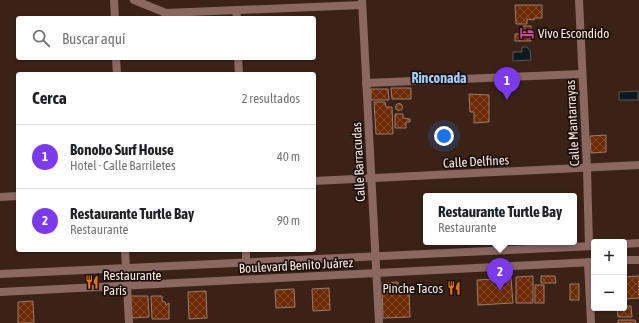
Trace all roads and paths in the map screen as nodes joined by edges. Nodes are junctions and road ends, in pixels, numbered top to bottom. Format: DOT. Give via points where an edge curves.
graph roads {
  1 [pos="114,0"];
  2 [pos="134,0"];
  3 [pos="578,0"];
  4 [pos="362,3"];
  5 [pos="237,14"];
  6 [pos="115,16"];
  7 [pos="116,60"];
  8 [pos="238,60"];
  9 [pos="117,72"];
  10 [pos="239,72"];
  11 [pos="582,74"];
  12 [pos="366,83"];
  13 [pos="639,165"];
  14 [pos="587,168"];
  15 [pos="371,179"];
  16 [pos="316,181"];
  17 [pos="16,196"];
  18 [pos="0,197"];
  19 [pos="627,244"];
  20 [pos="639,244"];
  21 [pos="591,246"];
  22 [pos="125,252"];
  23 [pos="246,252"];
  24 [pos="375,256"];
  25 [pos="627,260"];
  26 [pos="639,260"];
  27 [pos="246,262"];
  28 [pos="591,262"];
  29 [pos="126,268"];
  30 [pos="376,273"];
  31 [pos="0,274"];
  32 [pos="127,285"];
  33 [pos="0,292"];
  34 [pos="129,323"];
  35 [pos="378,323"];
  36 [pos="590,323"];
  1 -- 6 [label="street"];
  2 -- 5 [label="street" via="166,12"];
  3 -- 11 [label="street, Calle Mantarrayas"];
  4 -- 5 [label="street"];
  4 -- 12 [label="street, Calle Barracudas"];
  7 -- 9 [label="street"];
  8 -- 10 [label="street"];
  11 -- 12 [label="street"];
  11 -- 14 [label="street, Calle Mantarrayas"];
  12 -- 15 [label="street, Calle Barracudas"];
  13 -- 14 [label="street, Calle Delfines"];
  14 -- 15 [label="street, Calle Delfines"];
  14 -- 21 [label="street, Calle Mantarrayas"];
  15 -- 16 [label="street, Calle Delfines"];
  15 -- 24 [label="street, Calle Barracudas"];
  17 -- 18 [label="street"];
  19 -- 20 [label="street"];
  21 -- 24 [label="street, Boulevard Benito Juárez"];
  22 -- 29 [label="street"];
  23 -- 27 [label="street"];
  24 -- 27 [label="street, Boulevard Benito Juárez"];
  24 -- 30 [label="street, Calle Barracudas"];
  25 -- 26 [label="street"];
  27 -- 29 [label="street, Boulevard Benito Juárez"];
  28 -- 30 [label="street, Boulevard Benito Juárez"];
  28 -- 36 [label="street"];
  29 -- 31 [label="street, Boulevard Benito Juárez"];
  29 -- 32 [label="street"];
  30 -- 32 [label="street, Boulevard Benito Juárez"];
  30 -- 35 [label="street, Calle Barracudas"];
  32 -- 33 [label="street, Boulevard Benito Juárez"];
  32 -- 34 [label="street"];
}
